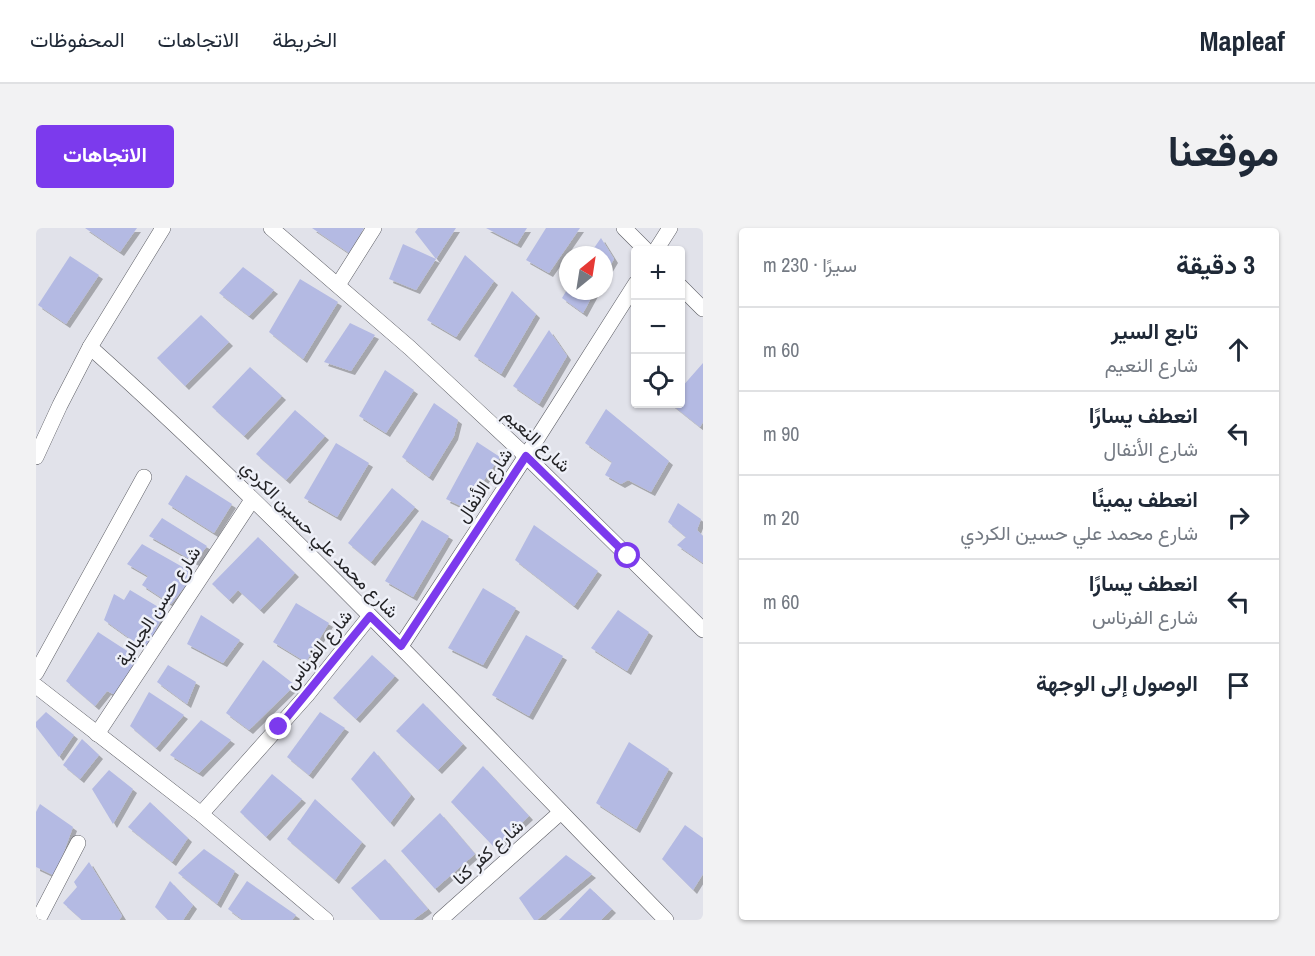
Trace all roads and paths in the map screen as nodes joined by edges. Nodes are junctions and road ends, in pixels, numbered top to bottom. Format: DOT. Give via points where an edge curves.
graph roads {
  1 [pos="163,228"];
  2 [pos="271,228"];
  3 [pos="374,228"];
  4 [pos="624,228"];
  5 [pos="670,228"];
  6 [pos="642,246"];
  7 [pos="659,246"];
  8 [pos="338,285"];
  9 [pos="631,290"];
  10 [pos="685,290"];
  11 [pos="703,309"];
  12 [pos="90,347"];
  13 [pos="526,456"];
  14 [pos="36,457"];
  15 [pos="144,477"];
  16 [pos="252,500"];
  17 [pos="370,616"];
  18 [pos="703,630"];
  19 [pos="401,646"];
  20 [pos="36,672"];
  21 [pos="36,686"];
  22 [pos="97,734"];
  23 [pos="561,812"];
  24 [pos="201,814"];
  25 [pos="78,843"];
  26 [pos="38,920"];
  27 [pos="326,920"];
  28 [pos="440,920"];
  29 [pos="666,920"];
  1 -- 12 [label="street"];
  2 -- 8 [label="street, شارع النعيم"];
  3 -- 8 [label="street"];
  4 -- 6 [label="street"];
  5 -- 7 [label="street"];
  8 -- 13 [label="street, شارع النعيم"];
  9 -- 13 [label="street, شارع الأنفال"];
  10 -- 11 [label="street"];
  12 -- 14 [label="street"];
  12 -- 16 [label="street, شارع محمد علي حسين الكردي"];
  13 -- 18 [label="street, شارع النعيم"];
  13 -- 19 [label="street, شارع الأنفال"];
  15 -- 20 [label="street"];
  16 -- 17 [label="street, شارع محمد علي حسين الكردي"];
  16 -- 22 [label="street, شارع حسن الجبالية"];
  17 -- 19 [label="street, شارع محمد علي حسين الكردي"];
  17 -- 24 [label="street, شارع الفرناس" via="307,695"];
  19 -- 23 [label="street, شارع محمد علي حسين الكردي"];
  21 -- 22 [label="street"];
  22 -- 24 [label="street"];
  23 -- 28 [label="street, شارع كفر كنا"];
  23 -- 29 [label="street, شارع محمد علي حسين الكردي"];
  24 -- 27 [label="street"];
  25 -- 26 [label="street"];
}
